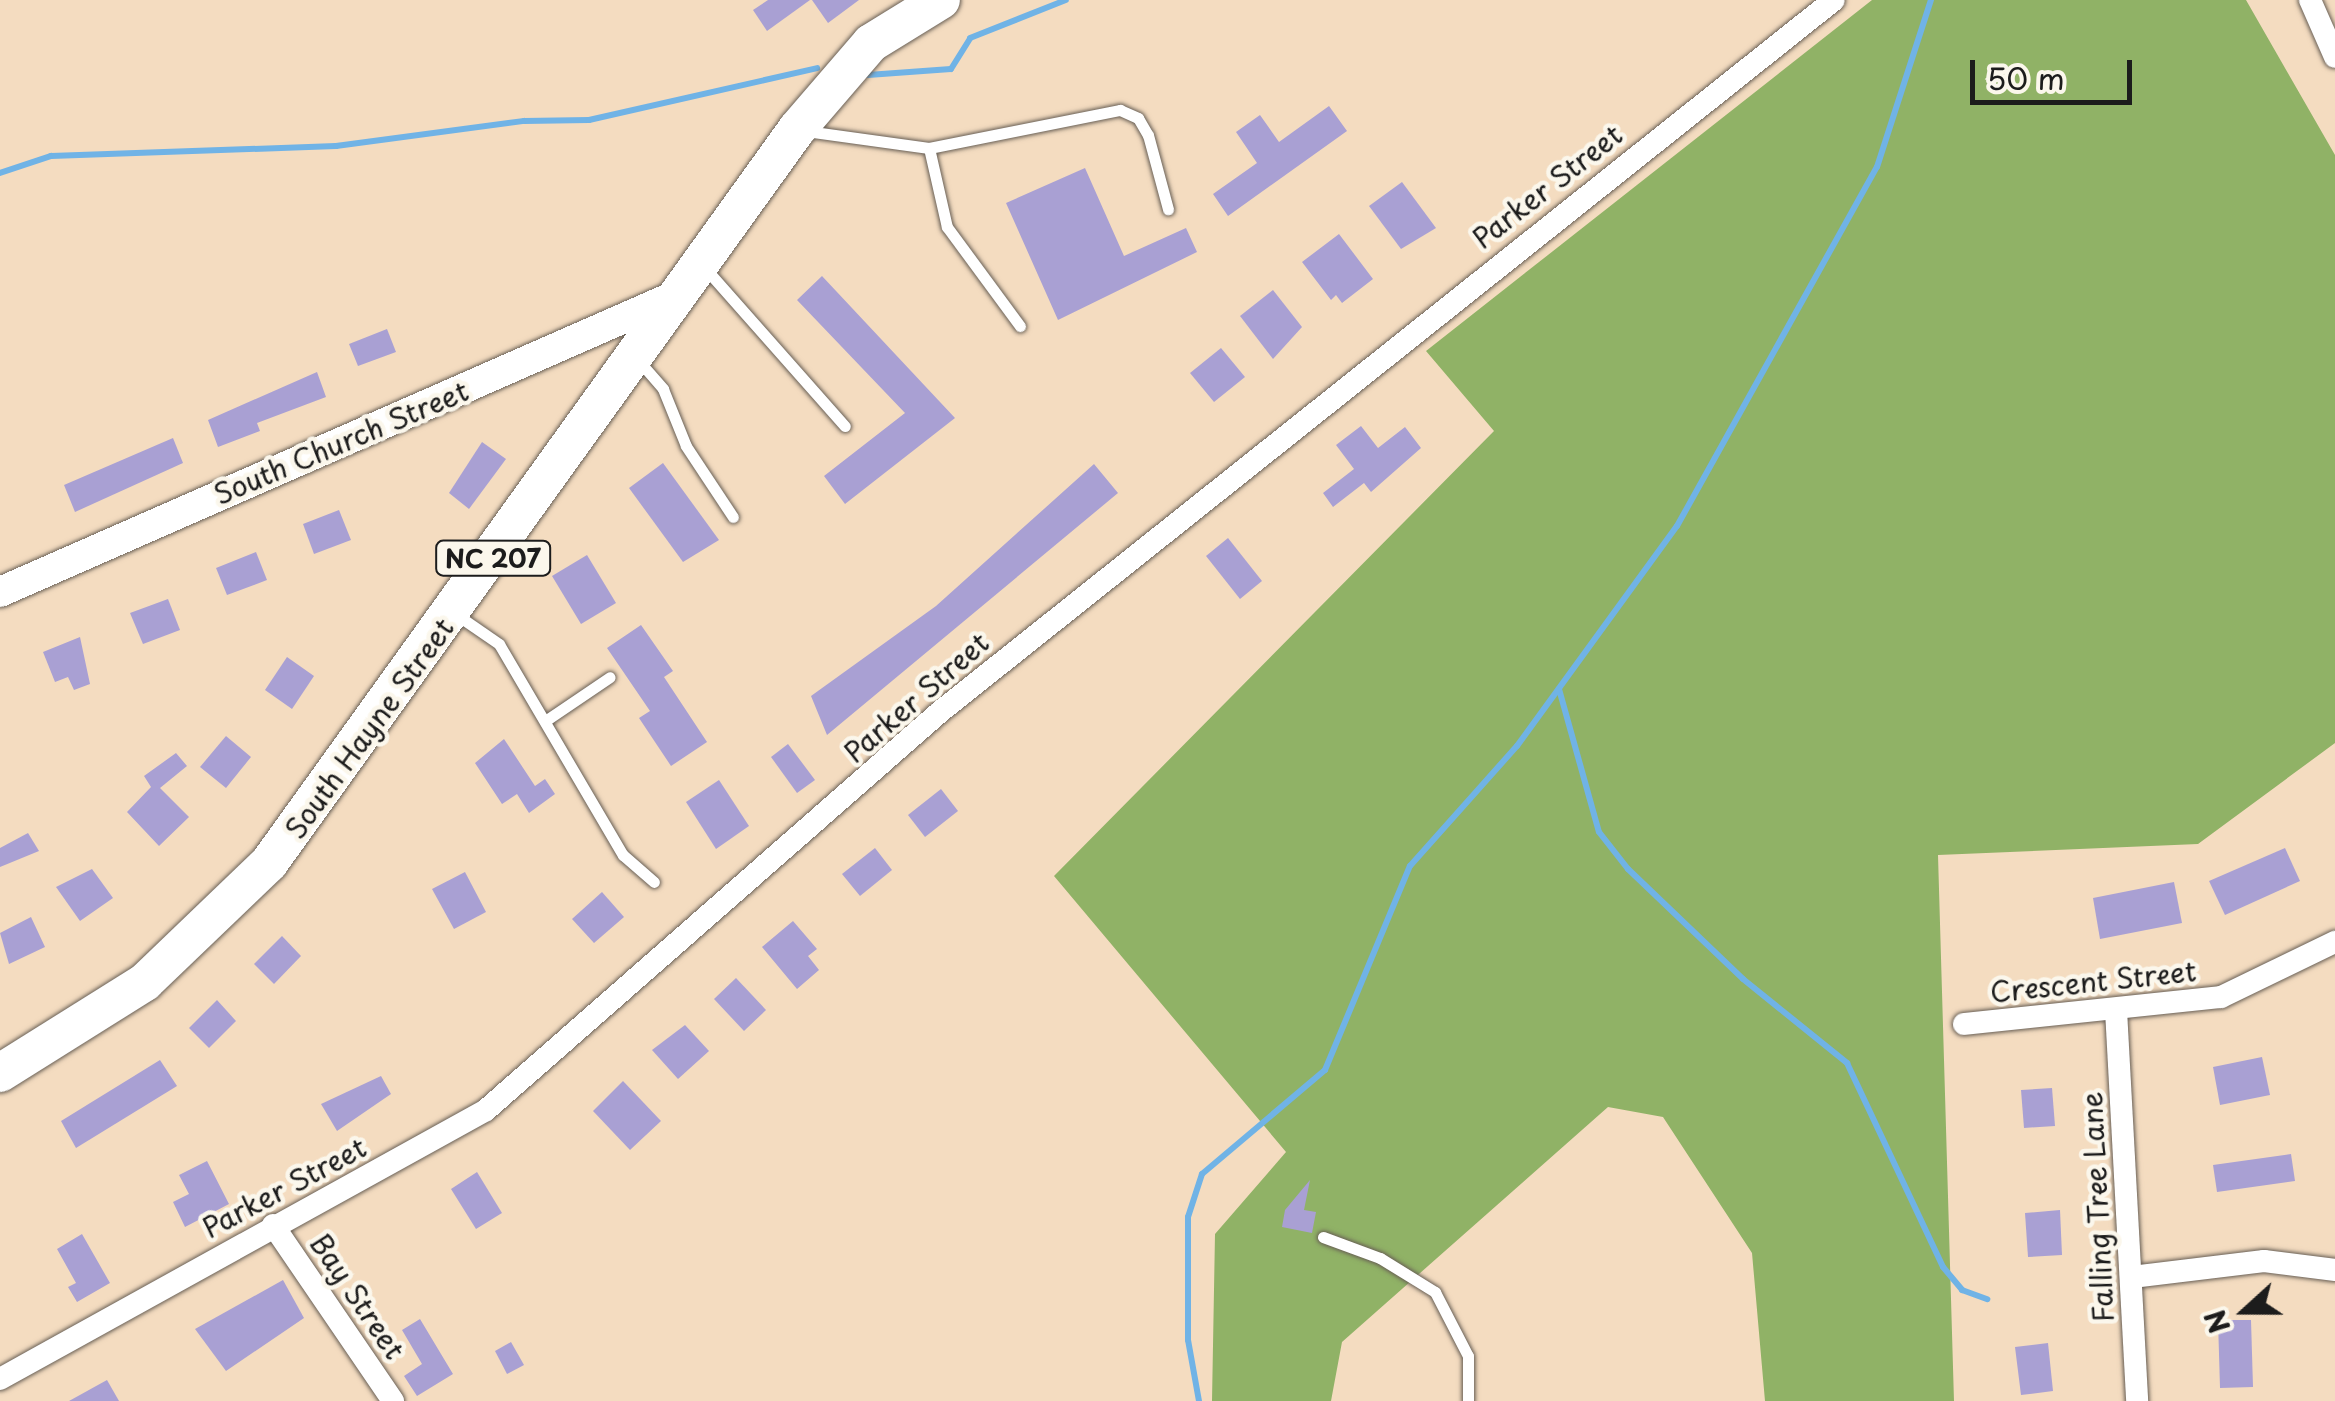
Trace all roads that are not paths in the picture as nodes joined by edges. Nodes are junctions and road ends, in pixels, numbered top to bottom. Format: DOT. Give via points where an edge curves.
graph roads {
  1 [pos="941,0"];
  2 [pos="1834,0"];
  3 [pos="2310,0"];
  4 [pos="2335,58"];
  5 [pos="797,129"];
  6 [pos="929,148"];
  7 [pos="1168,208"];
  8 [pos="692,279"];
  9 [pos="1020,326"];
  10 [pos="636,358"];
  11 [pos="846,426"];
  12 [pos="733,517"];
  13 [pos="0,592"];
  14 [pos="454,613"];
  15 [pos="610,677"];
  16 [pos="545,722"];
  17 [pos="654,882"];
  18 [pos="2335,942"];
  19 [pos="2116,1010"];
  20 [pos="1964,1024"];
  21 [pos="0,1072"];
  22 [pos="273,1224"];
  23 [pos="1323,1237"];
  24 [pos="2335,1270"];
  25 [pos="2132,1277"];
  26 [pos="0,1379"];
  27 [pos="393,1401"];
  28 [pos="1468,1401"];
  29 [pos="2138,1401"];
  1 -- 5 [label="main road, South Hayne Street / NC 207" via="872,43"];
  2 -- 22 [label="street, Parker Street" via="972,686 486,1110"];
  3 -- 4 [label="street"];
  5 -- 6 [label="lane"];
  5 -- 8 [label="main road, South Hayne Street / NC 207"];
  6 -- 7 [label="lane" via="1120,110 1138,118 1148,135"];
  6 -- 9 [label="lane" via="947,227"];
  8 -- 10 [label="main road, South Hayne Street / NC 207"];
  8 -- 11 [label="lane"];
  8 -- 13 [label="street, South Church Street"];
  10 -- 12 [label="lane" via="663,389 686,446"];
  10 -- 14 [label="main road, South Hayne Street / NC 207"];
  14 -- 16 [label="lane" via="499,644"];
  14 -- 21 [label="main road, South Hayne Street / NC 207" via="304,819 210,925 145,982"];
  15 -- 16 [label="lane"];
  16 -- 17 [label="lane" via="624,855"];
  18 -- 19 [label="street, Crescent Street" via="2242,991"];
  19 -- 20 [label="street, Crescent Street"];
  19 -- 25 [label="street, Falling Tree Lane"];
  22 -- 26 [label="street, Parker Street"];
  22 -- 27 [label="street, Bay Street"];
  23 -- 28 [label="lane" via="1380,1258 1435,1292 1468,1356"];
  24 -- 25 [label="street" via="2264,1261"];
  25 -- 29 [label="street, Falling Tree Lane"];
}
